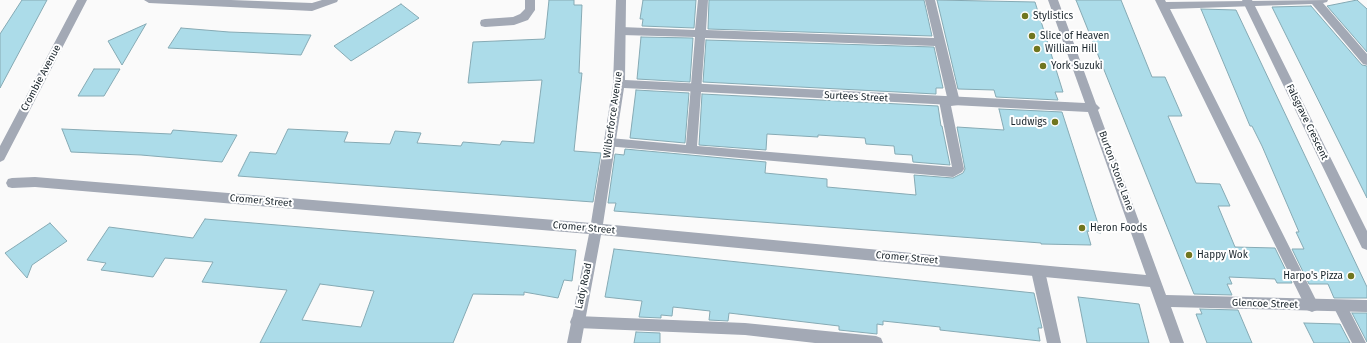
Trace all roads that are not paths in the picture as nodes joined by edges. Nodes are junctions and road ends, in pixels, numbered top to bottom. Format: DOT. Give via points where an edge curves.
graph roads {
  1 [pos="82,0"];
  2 [pos="149,0"];
  3 [pos="333,0"];
  4 [pos="530,0"];
  5 [pos="622,0"];
  6 [pos="704,0"];
  7 [pos="930,0"];
  8 [pos="1054,0"];
  9 [pos="1315,0"];
  10 [pos="1323,0"];
  11 [pos="188,1"];
  12 [pos="1248,2"];
  13 [pos="1162,3"];
  14 [pos="485,23"];
  15 [pos="621,31"];
  16 [pos="700,34"];
  17 [pos="940,42"];
  18 [pos="1367,61"];
  19 [pos="619,84"];
  20 [pos="695,88"];
  21 [pos="949,102"];
  22 [pos="1094,108"];
  23 [pos="610,143"];
  24 [pos="691,150"];
  25 [pos="0,157"];
  26 [pos="12,183"];
  27 [pos="596,229"];
  28 [pos="1367,244"];
  29 [pos="1038,271"];
  30 [pos="1156,282"];
  31 [pos="1162,301"];
  32 [pos="1312,306"];
  33 [pos="1340,306"];
  34 [pos="1367,306"];
  35 [pos="577,322"];
  36 [pos="574,343"];
  37 [pos="876,343"];
  38 [pos="1054,343"];
  39 [pos="1177,343"];
  40 [pos="1359,343"];
  1 -- 25 [label="street, Crombie Avenue"];
  2 -- 11 [label="street"];
  3 -- 11 [label="street" via="312,7"];
  4 -- 14 [label="street" via="530,10 524,17 514,21"];
  5 -- 15 [label="street, Wilberforce Avenue"];
  6 -- 16 [label="street"];
  7 -- 17 [label="street"];
  8 -- 22 [label="street, Burton Stone Lane"];
  9 -- 10 [label="street"];
  9 -- 12 [label="street"];
  9 -- 18 [label="street"];
  12 -- 13 [label="street"];
  12 -- 28 [label="street, Falsgrave Crescent"];
  13 -- 32 [label="street"];
  15 -- 16 [label="street"];
  15 -- 19 [label="street, Wilberforce Avenue"];
  16 -- 17 [label="street"];
  16 -- 20 [label="street"];
  17 -- 21 [label="street"];
  19 -- 20 [label="street, Surtees Street"];
  19 -- 23 [label="street, Wilberforce Avenue"];
  20 -- 21 [label="street, Surtees Street"];
  20 -- 24 [label="street"];
  21 -- 22 [label="street, Surtees Street"];
  21 -- 24 [label="street" via="958,169 953,172"];
  22 -- 30 [label="street, Burton Stone Lane"];
  23 -- 24 [label="street"];
  23 -- 27 [label="street, Wilberforce Avenue"];
  26 -- 27 [label="street, Cromer Street" via="35,182"];
  27 -- 29 [label="street, Cromer Street"];
  27 -- 35 [label="street, Lady Road"];
  29 -- 30 [label="street, Cromer Street"];
  29 -- 38 [label="street"];
  30 -- 31 [label="street, Burton Stone Lane"];
  31 -- 32 [label="street, Glencoe Street"];
  31 -- 39 [label="street, Burton Stone Lane"];
  32 -- 33 [label="street, Glencoe Street"];
  33 -- 34 [label="street, Glencoe Street"];
  33 -- 40 [label="street"];
  35 -- 36 [label="street, Lady Road"];
  35 -- 37 [label="street" via="745,328"];
}
